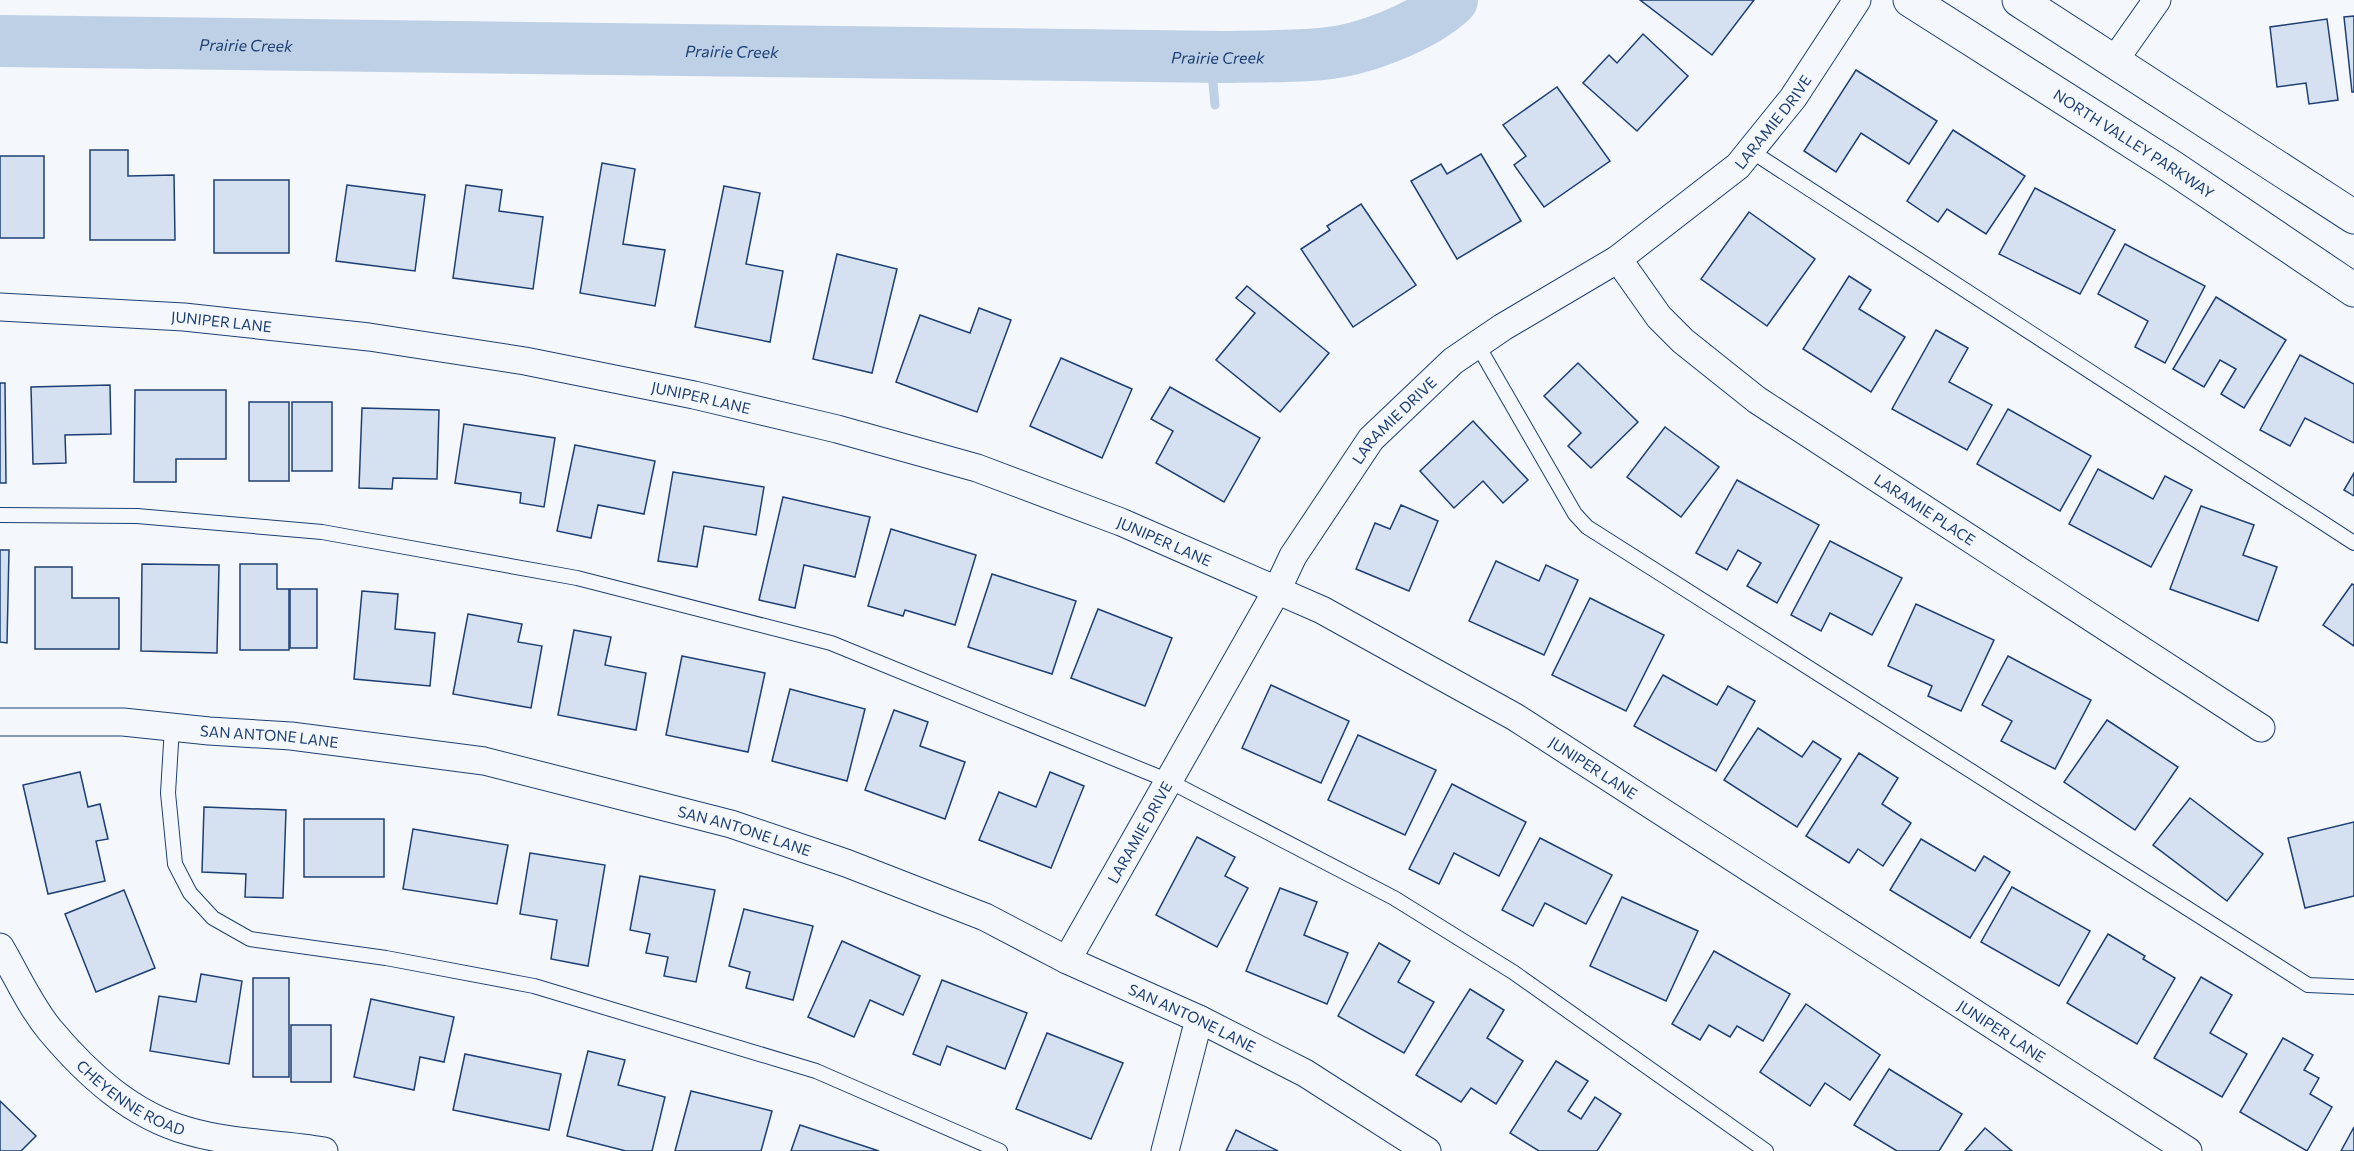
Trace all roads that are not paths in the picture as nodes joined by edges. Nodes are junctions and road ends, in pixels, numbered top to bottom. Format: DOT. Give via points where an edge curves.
graph roads {
  1 [pos="1857,0"];
  2 [pos="1910,0"];
  3 [pos="2019,0"];
  4 [pos="2157,0"];
  5 [pos="2114,61"];
  6 [pos="1750,150"];
  7 [pos="2354,217"];
  8 [pos="1617,259"];
  9 [pos="2354,290"];
  10 [pos="0,308"];
  11 [pos="1477,344"];
  12 [pos="0,515"];
  13 [pos="2354,543"];
  14 [pos="1277,590"];
  15 [pos="0,722"];
  16 [pos="172,727"];
  17 [pos="2261,728"];
  18 [pos="1169,780"];
  19 [pos="0,947"];
  20 [pos="1067,960"];
  21 [pos="2354,987"];
  22 [pos="1199,1019"];
  23 [pos="324,1151"];
  24 [pos="1000,1151"];
  25 [pos="1165,1151"];
  26 [pos="1427,1151"];
  27 [pos="1766,1151"];
  28 [pos="2188,1151"];
  1 -- 6 [label="street, LARAMIE DRIVE" via="1793,98"];
  2 -- 9 [label="street, NORTH VALLEY PARKWAY" via="2172,167"];
  3 -- 5 [label="street"];
  4 -- 5 [label="street"];
  5 -- 7 [label="street"];
  6 -- 8 [label="street, LARAMIE DRIVE" via="1738,166"];
  6 -- 13 [label="lane"];
  8 -- 11 [label="street, LARAMIE DRIVE"];
  8 -- 17 [label="street, LARAMIE PLACE" via="1659,317 1757,400"];
  10 -- 14 [label="street, JUNIPER LANE" via="184,317 369,337 525,361 694,395 977,468 1121,522"];
  11 -- 14 [label="street, LARAMIE DRIVE" via="1453,361 1371,439 1293,556"];
  11 -- 21 [label="lane" via="1575,514 1587,527 2308,985"];
  12 -- 18 [label="lane" via="137,516 322,532 577,578 831,642"];
  14 -- 18 [label="street, LARAMIE DRIVE"];
  14 -- 28 [label="street, JUNIPER LANE" via="1322,610 1515,717"];
  15 -- 16 [label="street, SAN ANTONE LANE" via="123,722"];
  16 -- 20 [label="street, SAN ANTONE LANE" via="291,736 484,761 730,824 985,916"];
  16 -- 24 [label="lane" via="168,793 174,864 190,893 213,918 250,939 386,957 534,986 816,1071"];
  18 -- 20 [label="street, LARAMIE DRIVE"];
  18 -- 27 [label="lane" via="1384,893 1473,947"];
  19 -- 23 [label="street, CHEYENNE ROAD" via="49,1029 110,1092 147,1116 188,1132"];
  20 -- 22 [label="street, SAN ANTONE LANE"];
  22 -- 25 [label="street"];
  22 -- 26 [label="street, SAN ANTONE LANE" via="1305,1073"];
}
